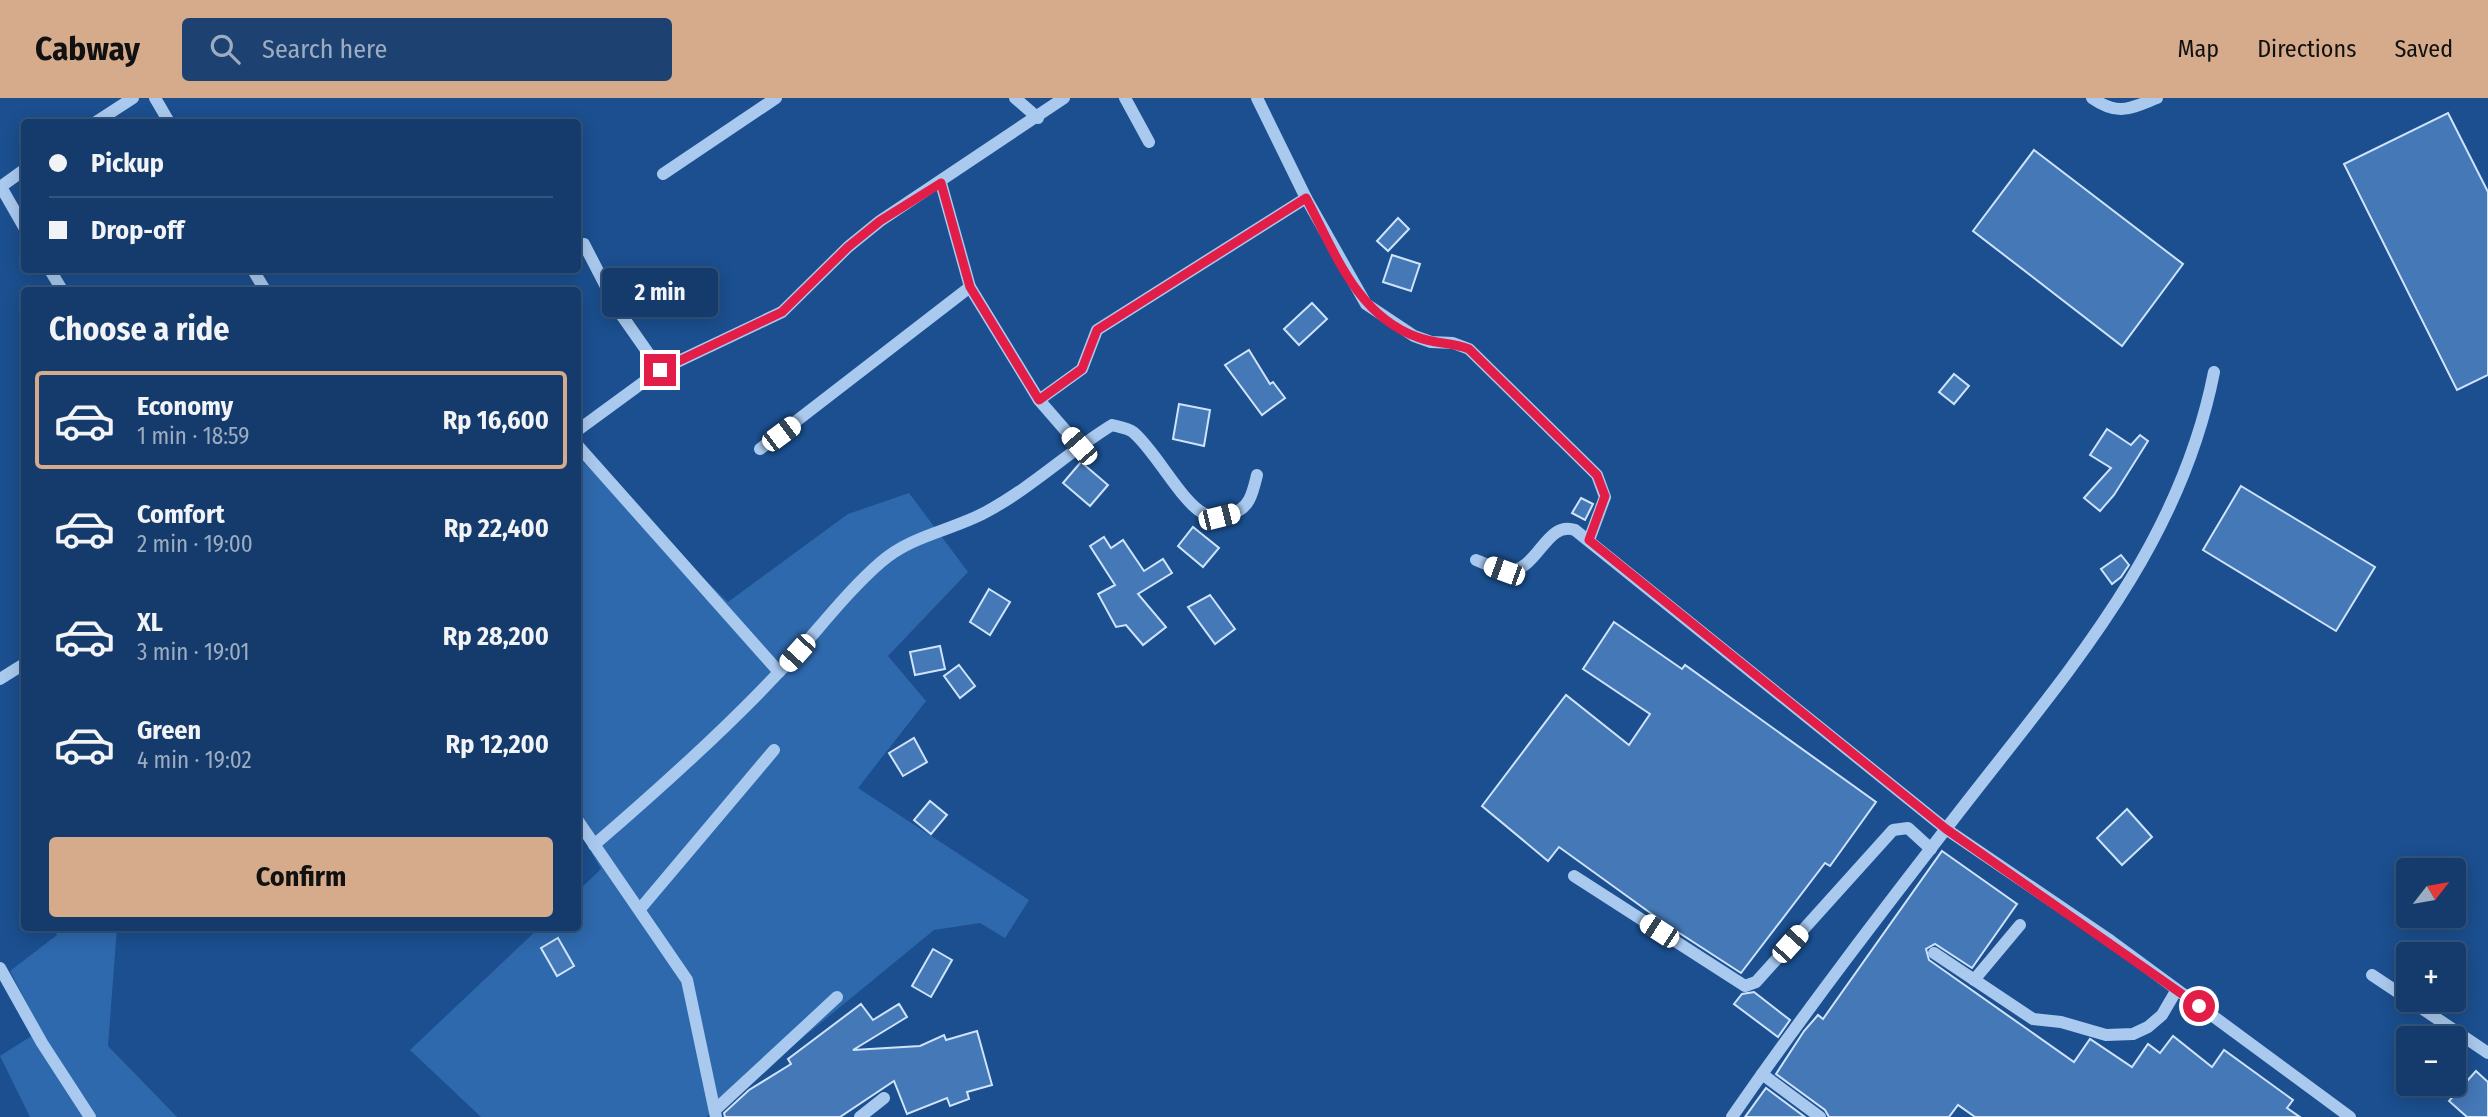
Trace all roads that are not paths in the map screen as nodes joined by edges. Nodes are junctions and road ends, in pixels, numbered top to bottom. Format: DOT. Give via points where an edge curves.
graph roads {
  1 [pos="133,98"];
  2 [pos="155,98"];
  3 [pos="776,98"];
  4 [pos="1014,98"];
  5 [pos="1064,98"];
  6 [pos="1125,98"];
  7 [pos="1257,98"];
  8 [pos="2092,98"];
  9 [pos="2157,98"];
  10 [pos="1038,118"];
  11 [pos="101,119"];
  12 [pos="167,119"];
  13 [pos="1149,142"];
  14 [pos="21,172"];
  15 [pos="663,174"];
  16 [pos="941,183"];
  17 [pos="0,187"];
  18 [pos="1306,198"];
  19 [pos="21,222"];
  20 [pos="584,244"];
  21 [pos="970,287"];
  22 [pos="660,370"];
  23 [pos="2214,372"];
  24 [pos="1039,400"];
  25 [pos="581,428"];
  26 [pos="1079,446"];
  27 [pos="581,449"];
  28 [pos="760,449"];
  29 [pos="1256,475"];
  30 [pos="1589,540"];
  31 [pos="1476,560"];
  32 [pos="21,666"];
  33 [pos="779,672"];
  34 [pos="0,679"];
  35 [pos="774,750"];
  36 [pos="581,826"];
  37 [pos="1946,829"];
  38 [pos="594,845"];
  39 [pos="1931,849"];
  40 [pos="1574,876"];
  41 [pos="640,909"];
  42 [pos="2020,925"];
  43 [pos="1934,953"];
  44 [pos="0,968"];
  45 [pos="2372,975"];
  46 [pos="1974,981"];
  47 [pos="2176,990"];
  48 [pos="2396,991"];
  49 [pos="837,998"];
  50 [pos="2427,1012"];
  51 [pos="2488,1053"];
  52 [pos="1762,1074"];
  53 [pos="884,1098"];
  54 [pos="716,1114"];
  55 [pos="90,1117"];
  56 [pos="860,1117"];
  57 [pos="1732,1117"];
  58 [pos="1820,1117"];
  59 [pos="2350,1117"];
  1 -- 11 [label="street"];
  2 -- 12 [label="street"];
  3 -- 15 [label="street"];
  4 -- 10 [label="street"];
  5 -- 10 [label="street"];
  6 -- 13 [label="street"];
  7 -- 18 [label="street"];
  8 -- 9 [label="street" via="2112,110"];
  10 -- 16 [label="street"];
  14 -- 17 [label="street"];
  16 -- 21 [label="street"];
  16 -- 22 [label="street" via="880,221 782,312"];
  17 -- 19 [label="street"];
  18 -- 24 [label="street" via="1097,330 1082,369"];
  18 -- 30 [label="street" via="1366,304 1414,336 1469,349 1597,475 1605,496"];
  20 -- 22 [label="street" via="618,310"];
  21 -- 24 [label="street"];
  21 -- 28 [label="street"];
  22 -- 25 [label="street"];
  23 -- 37 [label="street" via="2197,447 2142,563 2087,649"];
  24 -- 26 [label="street"];
  26 -- 29 [label="street" via="1112,425 1131,430 1192,506 1219,517 1247,505"];
  26 -- 33 [label="street" via="1011,498 898,549"];
  27 -- 33 [label="street"];
  30 -- 31 [label="street" via="1575,530 1560,530 1533,560 1517,570 1504,571"];
  30 -- 37 [label="street"];
  32 -- 34 [label="street"];
  33 -- 38 [label="street" via="670,780"];
  35 -- 41 [label="street"];
  36 -- 38 [label="street"];
  37 -- 39 [label="street"];
  37 -- 47 [label="street"];
  38 -- 41 [label="street"];
  39 -- 40 [label="street" via="1908,828 1893,830 1756,982 1745,986"];
  39 -- 52 [label="street"];
  41 -- 54 [label="street" via="687,980"];
  42 -- 46 [label="street"];
  43 -- 46 [label="street"];
  44 -- 55 [label="street"];
  45 -- 48 [label="street"];
  46 -- 47 [label="street" via="2033,1019 2106,1035 2133,1034 2148,1027 2167,1008"];
  47 -- 59 [label="street"];
  49 -- 54 [label="street"];
  50 -- 51 [label="street"];
  52 -- 57 [label="street"];
  52 -- 58 [label="street"];
  53 -- 56 [label="street"];
}
